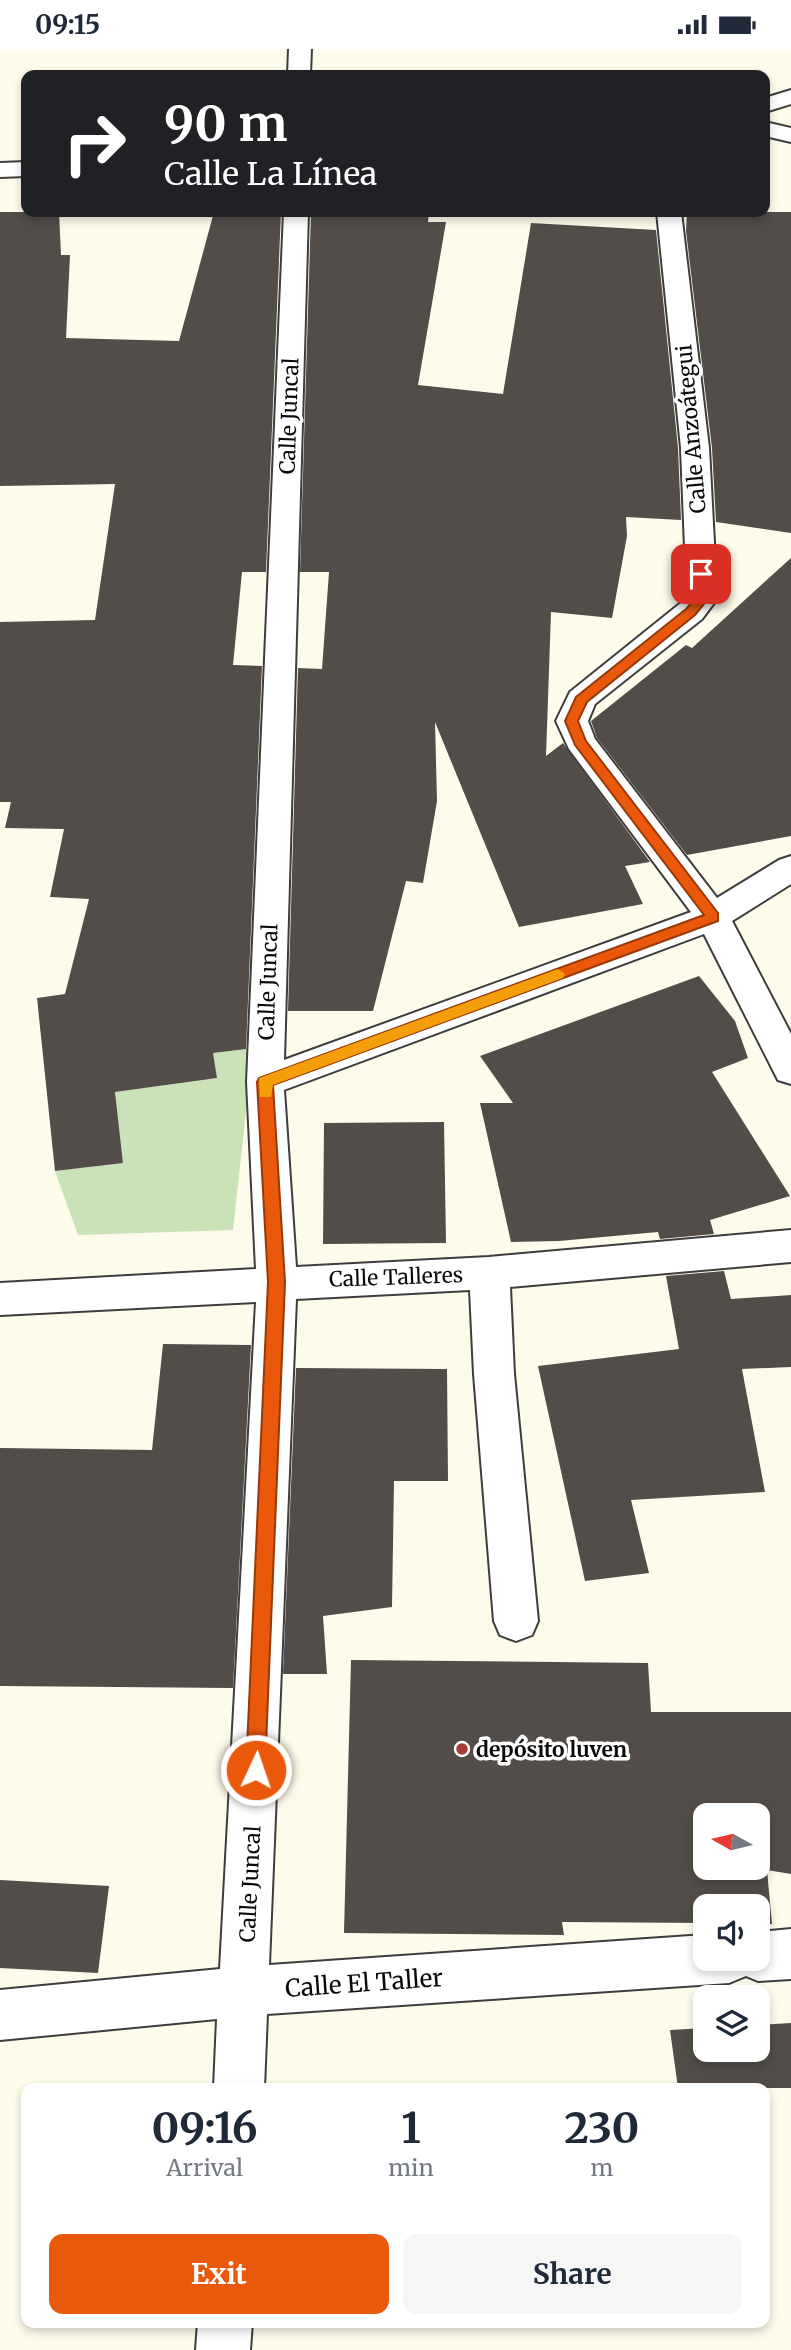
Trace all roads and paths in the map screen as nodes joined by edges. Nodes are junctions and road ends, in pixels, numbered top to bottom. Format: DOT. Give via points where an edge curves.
graph roads {
  1 [pos="300,49"];
  2 [pos="299,70"];
  3 [pos="791,97"];
  4 [pos="770,103"];
  5 [pos="770,130"];
  6 [pos="791,135"];
  7 [pos="21,169"];
  8 [pos="0,170"];
  9 [pos="296,217"];
  10 [pos="670,217"];
  11 [pos="791,868"];
  12 [pos="713,917"];
  13 [pos="791,1070"];
  14 [pos="265,1082"];
  15 [pos="791,1246"];
  16 [pos="489,1273"];
  17 [pos="276,1282"];
  18 [pos="0,1299"];
  19 [pos="516,1621"];
  20 [pos="791,1954"];
  21 [pos="770,1955"];
  22 [pos="693,1960"];
  23 [pos="245,1991"];
  24 [pos="0,2015"];
  25 [pos="239,2083"];
  26 [pos="225,2328"];
  27 [pos="223,2350"];
  1 -- 2 [label="street"];
  3 -- 4 [label="street"];
  5 -- 6 [label="street"];
  7 -- 8 [label="street"];
  9 -- 14 [label="street, Calle Juncal"];
  10 -- 12 [label="street, Calle Anzoátegui" via="695,448 702,599 581,699 572,721 580,742"];
  11 -- 12 [label="street"];
  12 -- 13 [label="street, Calle Anzoátegui"];
  12 -- 14 [label="street"];
  14 -- 17 [label="street, Calle Juncal"];
  15 -- 16 [label="street, Calle Talleres"];
  16 -- 17 [label="street, Calle Talleres"];
  16 -- 19 [label="street"];
  17 -- 18 [label="street, Calle Talleres"];
  17 -- 23 [label="street, Calle Juncal"];
  20 -- 21 [label="street"];
  22 -- 23 [label="street, Calle El Taller"];
  23 -- 24 [label="street, Calle El Taller"];
  23 -- 25 [label="street, Calle Juncal"];
  26 -- 27 [label="street"];
}
